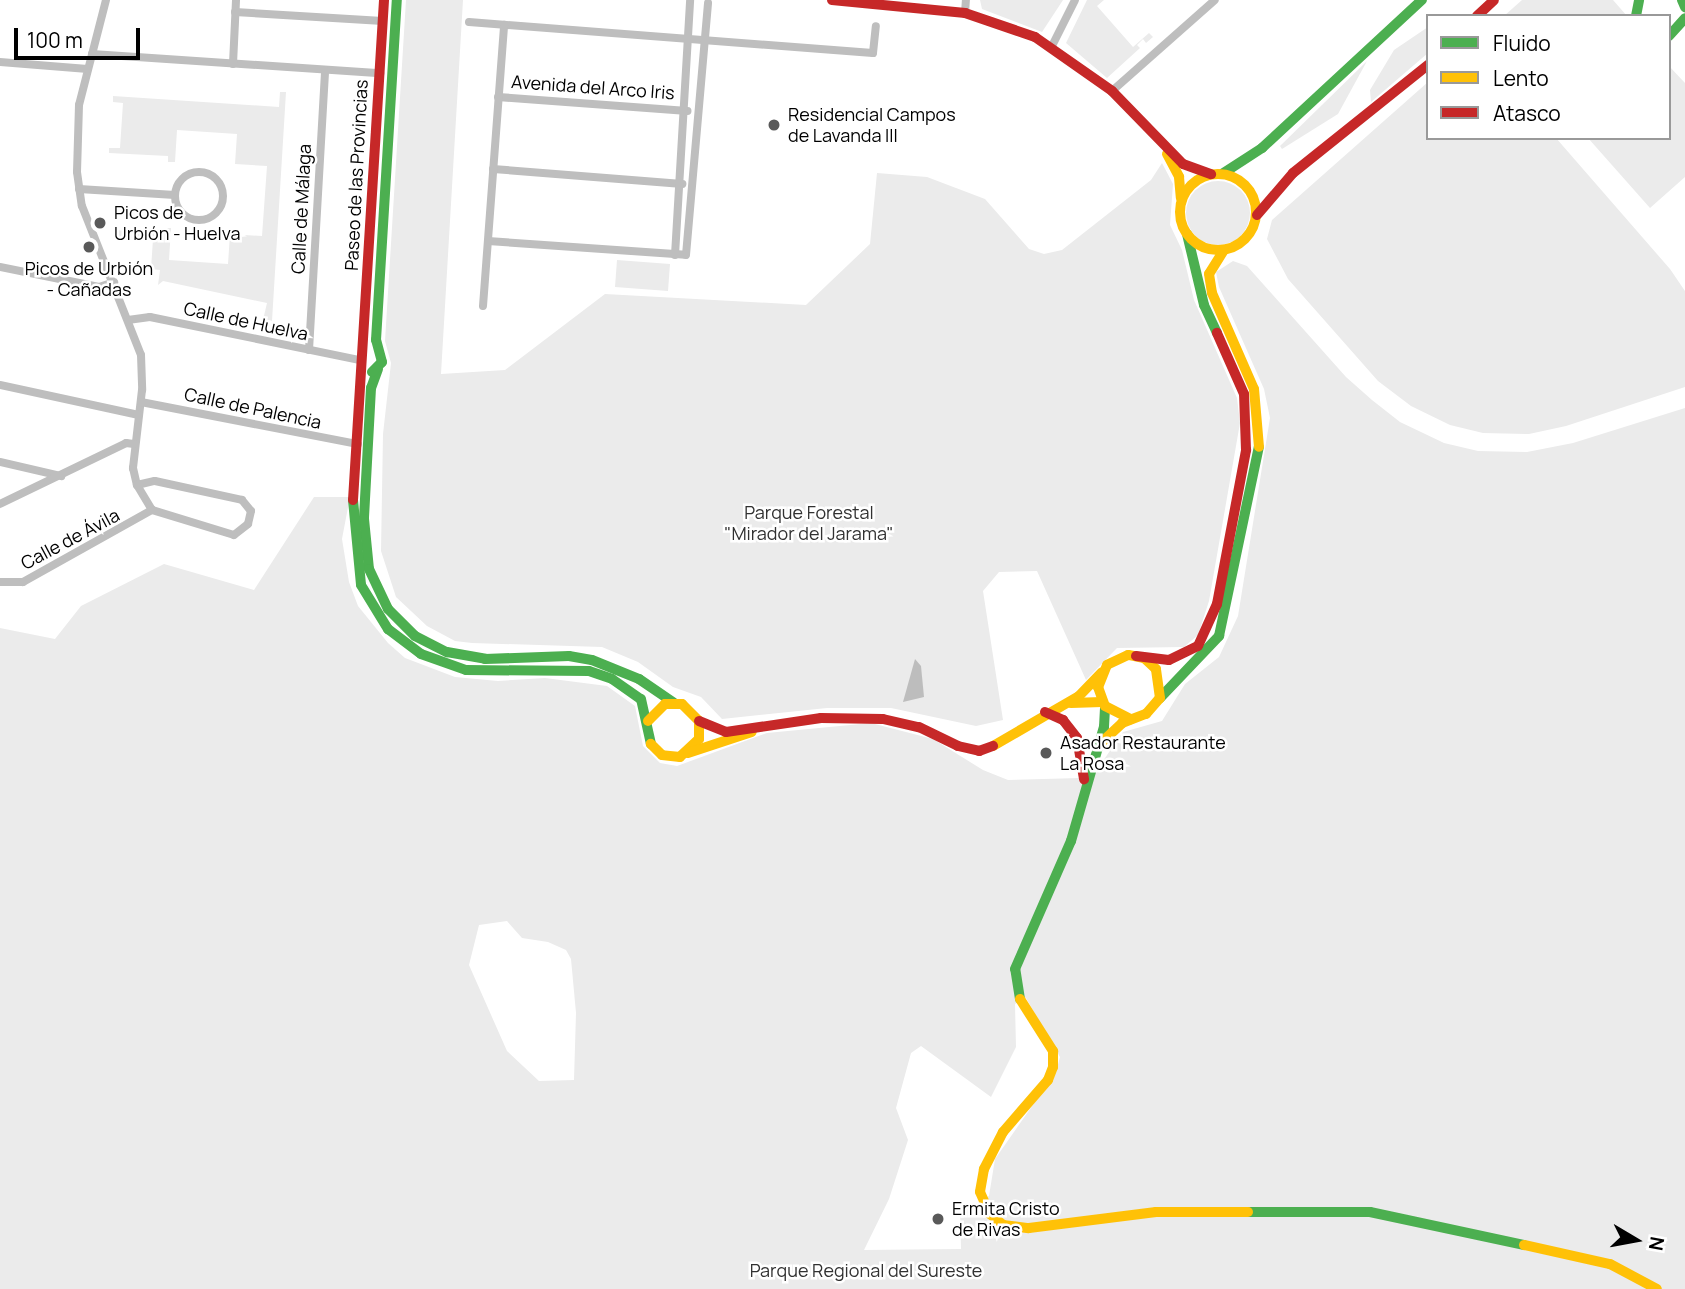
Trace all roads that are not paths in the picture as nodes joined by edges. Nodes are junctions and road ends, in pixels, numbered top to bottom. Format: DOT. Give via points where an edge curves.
graph roads {
  1 [pos="106,0"];
  2 [pos="236,0"];
  3 [pos="384,0"];
  4 [pos="397,0"];
  5 [pos="690,0"];
  6 [pos="832,0"];
  7 [pos="966,0"];
  8 [pos="1075,0"];
  9 [pos="1215,0"];
  10 [pos="1422,0"];
  11 [pos="1494,0"];
  12 [pos="1682,0"];
  13 [pos="710,2"];
  14 [pos="1685,8"];
  15 [pos="235,12"];
  16 [pos="965,13"];
  17 [pos="1479,14"];
  18 [pos="1685,18"];
  19 [pos="383,21"];
  20 [pos="469,22"];
  21 [pos="504,25"];
  22 [pos="876,26"];
  23 [pos="1671,34"];
  24 [pos="689,39"];
  25 [pos="703,40"];
  26 [pos="1052,46"];
  27 [pos="92,54"];
  28 [pos="0,62"];
  29 [pos="233,64"];
  30 [pos="1426,67"];
  31 [pos="88,69"];
  32 [pos="325,70"];
  33 [pos="380,73"];
  34 [pos="1112,91"];
  35 [pos="498,97"];
  36 [pos="685,111"];
  37 [pos="698,112"];
  38 [pos="1162,146"];
  39 [pos="493,169"];
  40 [pos="1217,174"];
  41 [pos="680,183"];
  42 [pos="692,184"];
  43 [pos="79,189"];
  44 [pos="176,195"];
  45 [pos="1181,202"];
  46 [pos="1257,215"];
  47 [pos="1187,234"];
  48 [pos="488,241"];
  49 [pos="1224,250"];
  50 [pos="675,255"];
  51 [pos="0,267"];
  52 [pos="114,282"];
  53 [pos="483,306"];
  54 [pos="128,320"];
  55 [pos="309,350"];
  56 [pos="378,351"];
  57 [pos="361,361"];
  58 [pos="378,369"];
  59 [pos="0,385"];
  60 [pos="141,402"];
  61 [pos="139,415"];
  62 [pos="134,444"];
  63 [pos="358,444"];
  64 [pos="0,462"];
  65 [pos="61,476"];
  66 [pos="137,485"];
  67 [pos="0,504"];
  68 [pos="152,510"];
  69 [pos="0,582"];
  70 [pos="1136,656"];
  71 [pos="1102,672"];
  72 [pos="1160,698"];
  73 [pos="674,703"];
  74 [pos="1065,704"];
  75 [pos="1104,704"];
  76 [pos="1045,712"];
  77 [pos="1131,719"];
  78 [pos="699,720"];
  79 [pos="648,721"];
  80 [pos="770,725"];
  81 [pos="1096,752"];
  82 [pos="688,753"];
  83 [pos="1083,796"];
  84 [pos="1657,1289"];
  1 -- 27 [label="street"];
  2 -- 15 [label="street"];
  3 -- 19 [label="main road, Paseo de las Provincias"];
  4 -- 56 [label="main road, Paseo de las Provincias"];
  5 -- 13 [label="street"];
  5 -- 24 [label="street, Avenida del Arco Iris"];
  6 -- 16 [label="main road"];
  7 -- 16 [label="street"];
  8 -- 26 [label="street"];
  9 -- 34 [label="street"];
  10 -- 40 [label="main road" via="1262,148"];
  11 -- 17 [label="main road"];
  12 -- 14 [label="main road"];
  13 -- 25 [label="street, Avenida del Arco Iris"];
  15 -- 19 [label="street"];
  15 -- 29 [label="street"];
  16 -- 26 [label="main road"];
  18 -- 23 [label="main road"];
  19 -- 33 [label="main road, Paseo de las Provincias"];
  20 -- 21 [label="street"];
  21 -- 24 [label="street"];
  21 -- 35 [label="street, Avenida del Arco Iris"];
  22 -- 25 [label="street" via="873,53"];
  24 -- 25 [label="street"];
  24 -- 36 [label="street, Avenida del Arco Iris"];
  25 -- 37 [label="street, Avenida del Arco Iris"];
  26 -- 34 [label="main road"];
  27 -- 29 [label="street"];
  27 -- 31 [label="street"];
  28 -- 31 [label="street"];
  29 -- 32 [label="street"];
  30 -- 46 [label="main road" via="1293,173"];
  31 -- 43 [label="street" via="76,125"];
  32 -- 33 [label="street"];
  32 -- 55 [label="street, Calle de Málaga"];
  33 -- 57 [label="main road, Paseo de las Provincias"];
  34 -- 38 [label="main road"];
  35 -- 36 [label="street, Avenida del Arco Iris"];
  35 -- 39 [label="street, Avenida del Arco Iris"];
  36 -- 37 [label="street, Avenida del Arco Iris"];
  36 -- 41 [label="street, Avenida del Arco Iris"];
  37 -- 42 [label="street, Avenida del Arco Iris"];
  38 -- 40 [label="main road" via="1183,164"];
  38 -- 45 [label="main road" via="1179,177"];
  39 -- 41 [label="street"];
  39 -- 48 [label="street, Avenida del Arco Iris"];
  40 -- 45 [label="main road" via="1193,184"];
  40 -- 46 [label="main road" via="1243,183 1256,203"];
  41 -- 42 [label="street"];
  41 -- 50 [label="street, Avenida del Arco Iris"];
  42 -- 50 [label="street, Avenida del Arco Iris" via="687,253"];
  43 -- 44 [label="street"];
  43 -- 52 [label="street"];
  44 -- 44 [label="street" via="185,215 200,220 214,215 223,202 221,186 203,172 181,180"];
  45 -- 47 [label="main road"];
  46 -- 49 [label="main road" via="1248,237"];
  47 -- 49 [label="main road" via="1203,248"];
  47 -- 70 [label="main road" via="1204,305 1244,394 1248,423 1217,604 1208,631 1186,654 1169,660"];
  48 -- 50 [label="street"];
  48 -- 53 [label="street, Avenida del Arco Iris"];
  49 -- 72 [label="main road" via="1209,274 1212,293 1254,389 1260,420 1259,453 1224,622 1212,648"];
  51 -- 52 [label="street" via="99,287"];
  52 -- 54 [label="street"];
  54 -- 55 [label="street, Calle de Huelva" via="150,317"];
  54 -- 60 [label="street" via="143,366"];
  55 -- 57 [label="street, Calle de Huelva"];
  56 -- 57 [label="main road"];
  56 -- 58 [label="main road, Paseo de las Provincias" via="382,362"];
  57 -- 58 [label="main road"];
  57 -- 63 [label="main road, Paseo de las Provincias"];
  58 -- 73 [label="main road" via="371,388 364,519 369,569 388,609 415,636 447,652 485,659 569,656 592,660 639,679"];
  59 -- 61 [label="street"];
  60 -- 61 [label="street"];
  60 -- 63 [label="street, Calle de Palencia"];
  61 -- 62 [label="street"];
  62 -- 65 [label="street" via="126,443"];
  62 -- 66 [label="street"];
  63 -- 79 [label="main road, Paseo de las Provincias" via="352,518 357,572 369,603 399,640 421,654 466,670 568,669 612,679 641,699"];
  64 -- 65 [label="street"];
  65 -- 67 [label="street"];
  66 -- 68 [label="street"];
  66 -- 68 [label="street" via="155,481 242,500 251,512 248,524 234,535"];
  68 -- 69 [label="street, Calle de Ávila" via="23,582"];
  70 -- 71 [label="main road" via="1120,657"];
  70 -- 72 [label="main road" via="1156,668"];
  71 -- 74 [label="main road" via="1085,692"];
  71 -- 75 [label="main road" via="1098,687"];
  72 -- 77 [label="main road" via="1146,714"];
  73 -- 78 [label="main road" via="689,708"];
  73 -- 79 [label="main road" via="658,708"];
  74 -- 75 [label="main road"];
  74 -- 76 [label="main road"];
  75 -- 77 [label="main road"];
  75 -- 81 [label="main road" via="1104,727"];
  76 -- 80 [label="main road" via="1004,743 979,751 919,727 883,719 821,718"];
  76 -- 83 [label="main road" via="1063,720 1077,738"];
  77 -- 81 [label="main road" via="1114,728"];
  78 -- 80 [label="main road" via="726,732"];
  78 -- 82 [label="main road" via="699,739"];
  79 -- 82 [label="main road" via="654,749 671,758"];
  80 -- 82 [label="main road"];
  81 -- 83 [label="main road"];
  83 -- 84 [label="main road" via="1060,870 1015,969 1020,1001 1054,1059 1048,1080 1003,1132 984,1169 981,1200 996,1220 1029,1228 1156,1212 1370,1212 1610,1264"];
}
